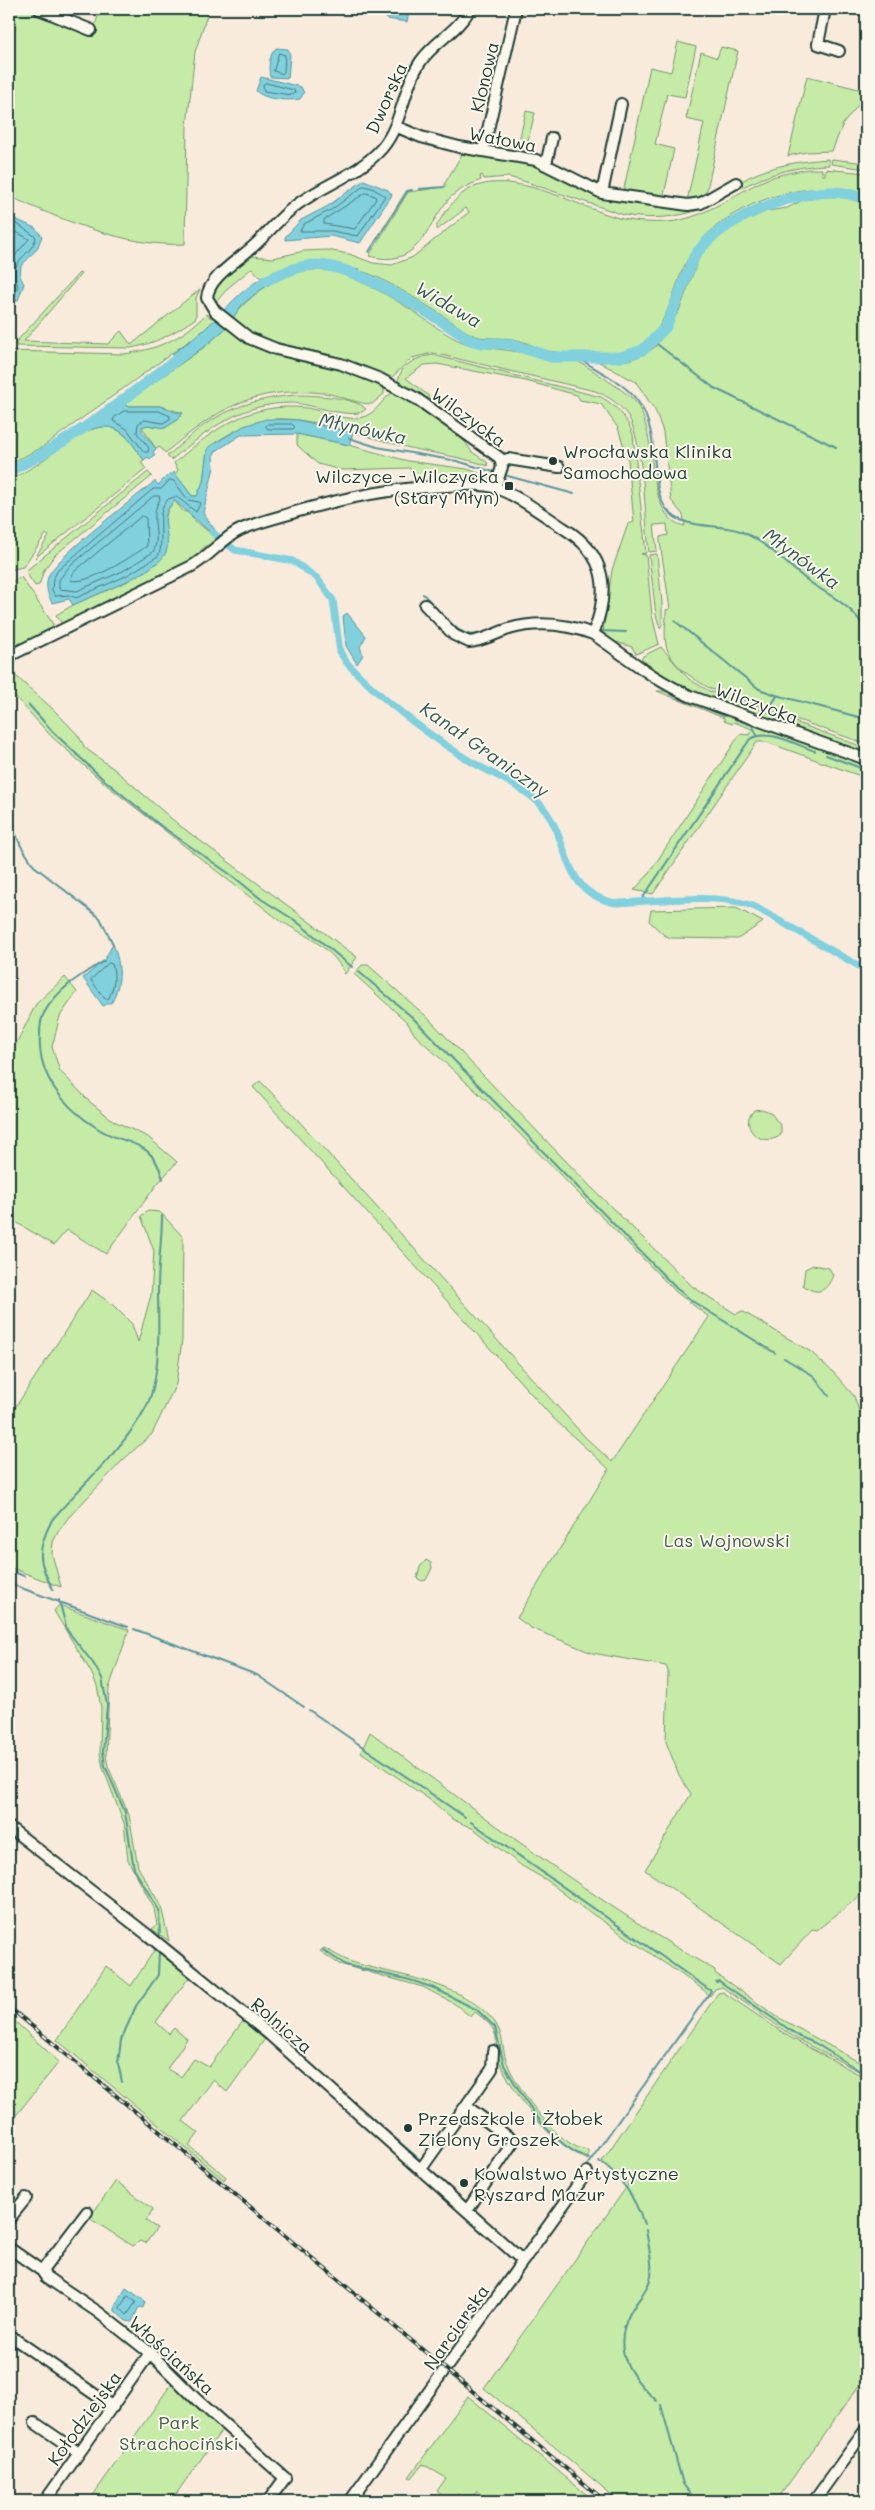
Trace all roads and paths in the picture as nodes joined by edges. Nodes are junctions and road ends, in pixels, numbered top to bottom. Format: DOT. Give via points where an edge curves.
graph roads {
  1 [pos="39,9"];
  2 [pos="470,9"];
  3 [pos="516,9"];
  4 [pos="825,9"];
  5 [pos="91,30"];
  6 [pos="838,51"];
  7 [pos="621,104"];
  8 [pos="395,126"];
  9 [pos="552,138"];
  10 [pos="483,152"];
  11 [pos="546,164"];
  12 [pos="736,183"];
  13 [pos="602,193"];
  14 [pos="215,311"];
  15 [pos="502,464"];
  16 [pos="559,467"];
  17 [pos="497,484"];
  18 [pos="425,605"];
  19 [pos="593,634"];
  20 [pos="9,656"];
  21 [pos="866,759"];
  22 [pos="9,1827"];
  23 [pos="493,2051"];
  24 [pos="466,2106"];
  25 [pos="421,2169"];
  26 [pos="587,2172"];
  27 [pos="26,2198"];
  28 [pos="467,2211"];
  29 [pos="87,2212"];
  30 [pos="9,2220"];
  31 [pos="9,2248"];
  32 [pos="523,2261"];
  33 [pos="42,2271"];
  34 [pos="9,2334"];
  35 [pos="150,2354"];
  36 [pos="113,2407"];
  37 [pos="35,2423"];
  38 [pos="866,2429"];
  39 [pos="79,2453"];
  40 [pos="45,2501"];
  41 [pos="268,2501"];
  42 [pos="350,2501"];
  43 [pos="814,2501"];
  1 -- 5 [label="street"];
  2 -- 8 [label="street, Dworska" via="420,63"];
  3 -- 10 [label="street, Klonowa"];
  4 -- 6 [label="street" via="818,44"];
  7 -- 13 [label="street"];
  8 -- 10 [label="street, Wałowa" via="421,137"];
  8 -- 14 [label="street, Dworska" via="374,156 305,199 211,284 207,298"];
  9 -- 11 [label="street"];
  10 -- 11 [label="street, Wałowa"];
  11 -- 13 [label="street, Wałowa"];
  12 -- 13 [label="street, Wałowa" via="701,204 688,205"];
  14 -- 15 [label="street, Wilczycka" via="232,326 262,344 341,364 392,385 472,437"];
  15 -- 16 [label="street" via="508,459"];
  15 -- 17 [label="street, Wilczycka"];
  17 -- 19 [label="street" via="572,532 594,556 600,566 604,588"];
  17 -- 20 [label="street" via="366,493 254,525 227,538 192,566"];
  18 -- 19 [label="street, Wilczycka" via="454,635 469,642 535,624 560,625"];
  19 -- 21 [label="street, Wilczycka" via="645,672 676,689"];
  22 -- 25 [label="street, Rolnicza" via="226,1998"];
  23 -- 24 [label="street" via="492,2069"];
  24 -- 25 [label="street"];
  24 -- 28 [label="street" via="513,2142"];
  25 -- 28 [label="street, Rolnicza"];
  26 -- 32 [label="street, Narciarska"];
  27 -- 30 [label="street"];
  28 -- 32 [label="street, Rolnicza"];
  29 -- 33 [label="street"];
  31 -- 33 [label="street, Włościańska"];
  32 -- 42 [label="street, Narciarska"];
  33 -- 35 [label="street, Włościańska"];
  34 -- 36 [label="street"];
  35 -- 36 [label="street, Kołodziejska"];
  35 -- 41 [label="street, Włościańska" via="285,2478"];
  36 -- 39 [label="street, Kołodziejska"];
  37 -- 39 [label="street"];
  38 -- 43 [label="street"];
  39 -- 40 [label="street, Kołodziejska"];
}
